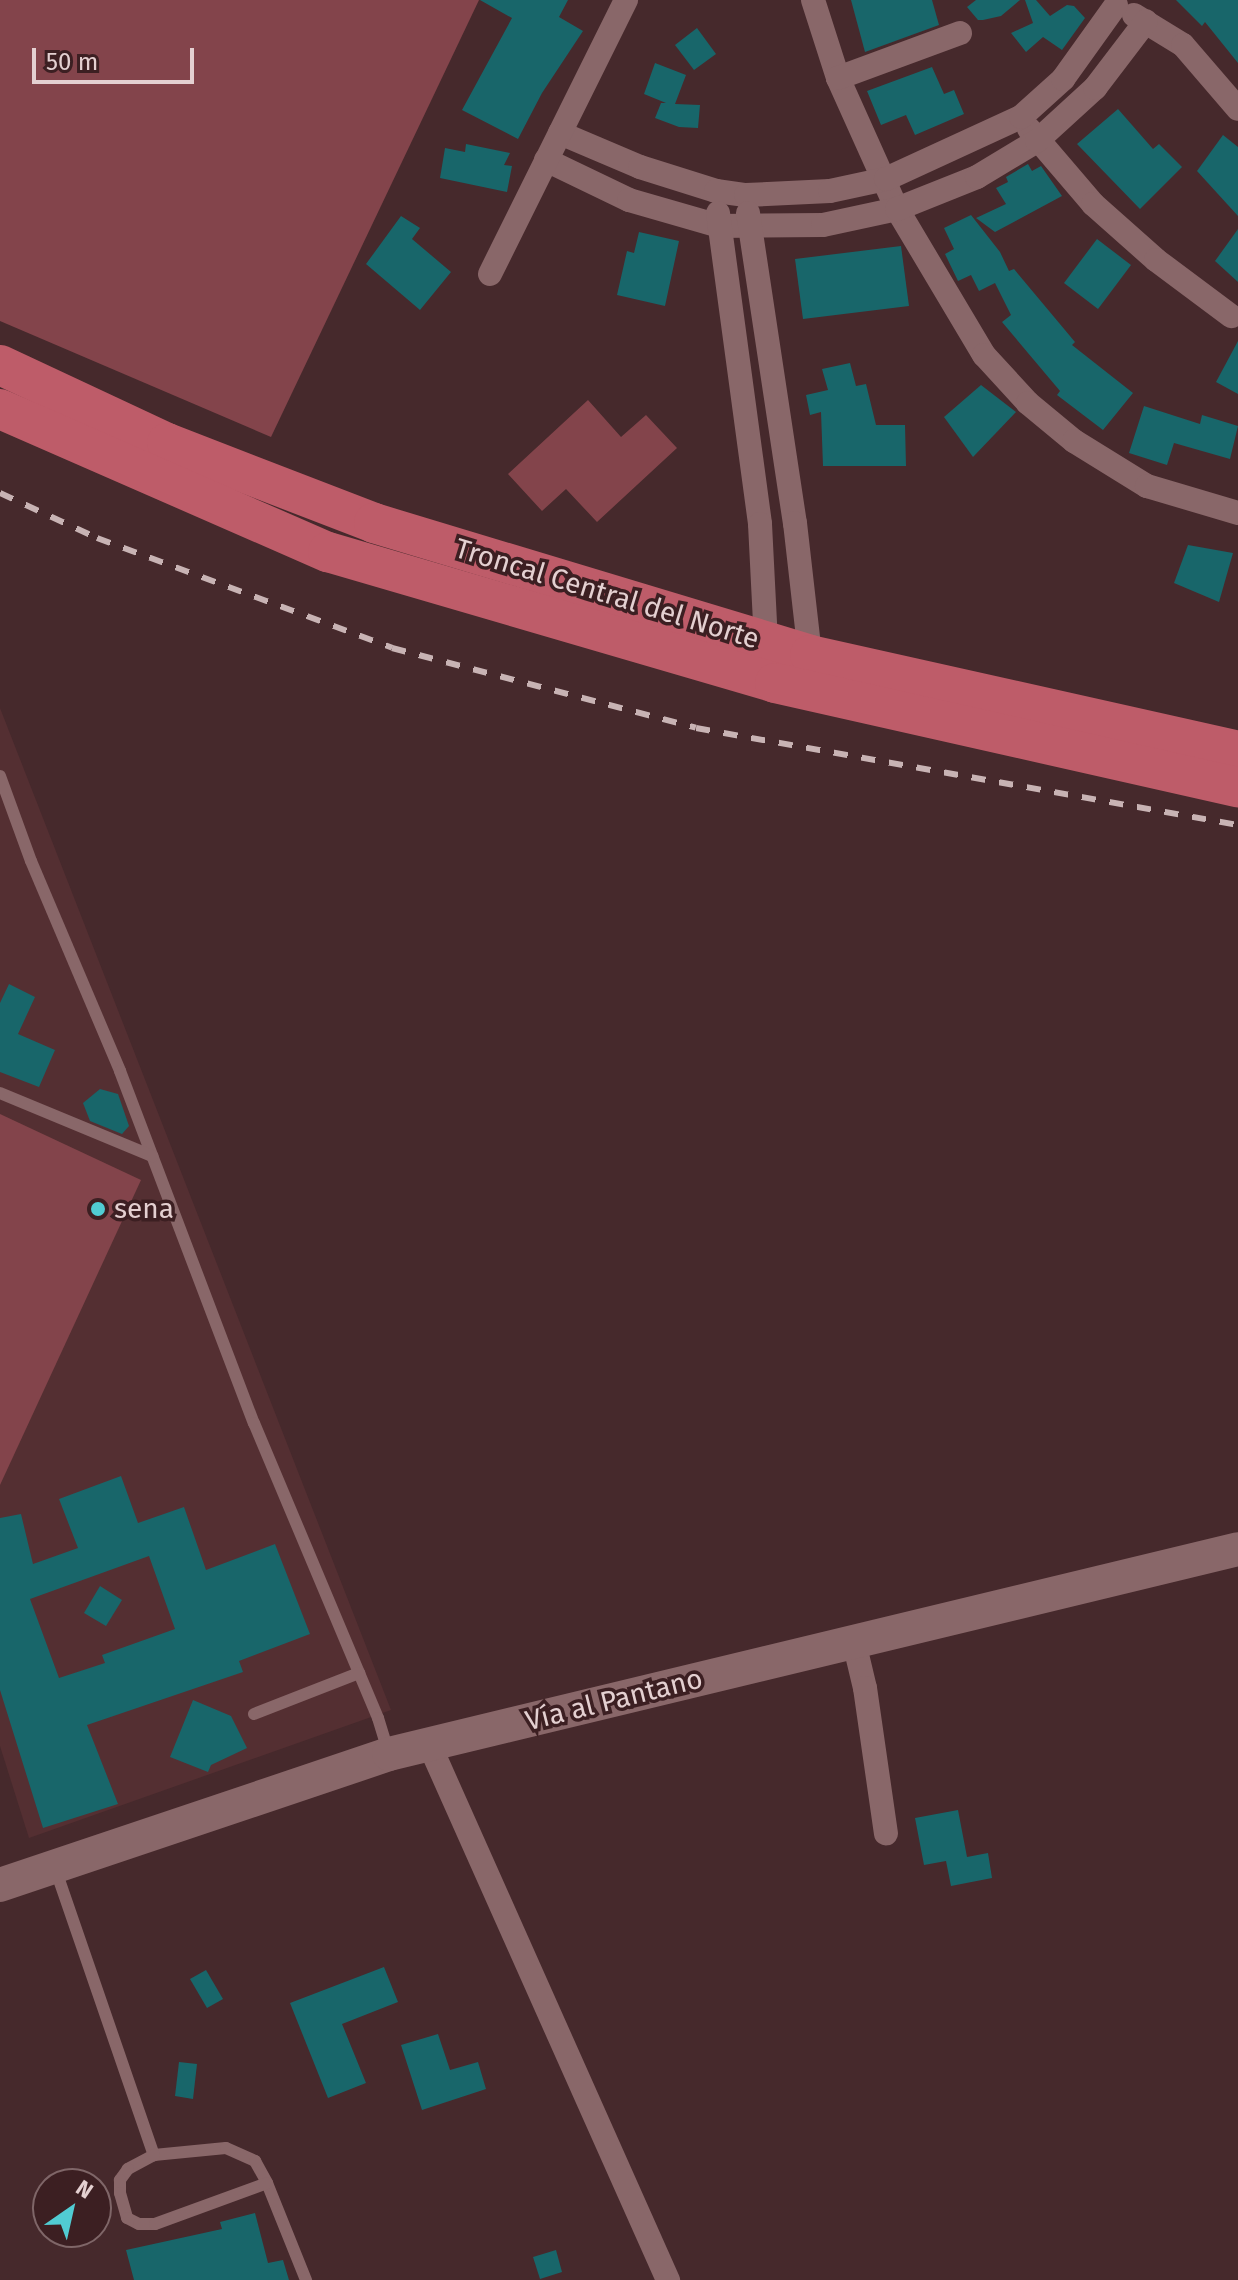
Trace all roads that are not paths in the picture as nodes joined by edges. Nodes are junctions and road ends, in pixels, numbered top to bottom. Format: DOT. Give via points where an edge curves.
graph roads {
  1 [pos="626,0"];
  2 [pos="813,0"];
  3 [pos="1112,3"];
  4 [pos="1146,21"];
  5 [pos="960,33"];
  6 [pos="838,78"];
  7 [pos="1238,109"];
  8 [pos="1021,117"];
  9 [pos="560,133"];
  10 [pos="1037,141"];
  11 [pos="546,160"];
  12 [pos="886,179"];
  13 [pos="716,191"];
  14 [pos="746,195"];
  15 [pos="897,209"];
  16 [pos="719,226"];
  17 [pos="750,229"];
  18 [pos="490,274"];
  19 [pos="1231,316"];
  20 [pos="0,365"];
  21 [pos="0,409"];
  22 [pos="779,420"];
  23 [pos="746,424"];
  24 [pos="1238,513"];
  25 [pos="766,642"];
  26 [pos="810,655"];
  27 [pos="1238,751"];
  28 [pos="0,776"];
  29 [pos="1238,787"];
  30 [pos="0,1093"];
  31 [pos="152,1156"];
  32 [pos="1238,1549"];
  33 [pos="854,1642"];
  34 [pos="359,1673"];
  35 [pos="254,1714"];
  36 [pos="430,1746"];
  37 [pos="389,1754"];
  38 [pos="886,1833"];
  39 [pos="55,1867"];
  40 [pos="0,1885"];
  41 [pos="154,2155"];
  42 [pos="267,2183"];
  43 [pos="306,2280"];
  44 [pos="668,2280"];
  1 -- 9 [label="street"];
  2 -- 6 [label="street"];
  3 -- 4 [label="street"];
  3 -- 8 [label="street" via="1063,79"];
  4 -- 7 [label="street" via="1183,45"];
  4 -- 10 [label="street" via="1095,88"];
  5 -- 6 [label="street"];
  6 -- 12 [label="street"];
  8 -- 10 [label="street"];
  8 -- 12 [label="street"];
  9 -- 11 [label="street"];
  9 -- 13 [label="street"];
  10 -- 15 [label="street" via="977,177"];
  10 -- 19 [label="street" via="1093,204"];
  11 -- 16 [label="street" via="629,200"];
  11 -- 18 [label="street"];
  12 -- 14 [label="street" via="830,191"];
  12 -- 15 [label="street"];
  13 -- 14 [label="street"];
  13 -- 16 [label="street"];
  14 -- 17 [label="street"];
  15 -- 17 [label="street" via="823,225"];
  15 -- 24 [label="street" via="984,355 1028,403 1074,441 1147,486"];
  16 -- 17 [label="street"];
  16 -- 23 [label="street"];
  17 -- 22 [label="street"];
  20 -- 25 [label="highway, Troncal Central del Norte" via="167,443 325,507"];
  21 -- 29 [label="highway, Troncal Central del Norte" via="328,552 775,683"];
  22 -- 23 [label="street"];
  22 -- 26 [label="street"];
  23 -- 25 [label="street" via="760,524"];
  25 -- 26 [label="highway, Troncal Central del Norte"];
  26 -- 27 [label="highway, Troncal Central del Norte"];
  28 -- 31 [label="lane"];
  30 -- 31 [label="lane"];
  31 -- 34 [label="lane" via="254,1423"];
  32 -- 33 [label="main road, Vía al Pantano"];
  33 -- 36 [label="main road, Vía al Pantano"];
  33 -- 38 [label="street"];
  34 -- 35 [label="lane"];
  34 -- 37 [label="lane"];
  36 -- 37 [label="main road, Vía al Pantano"];
  36 -- 44 [label="street"];
  37 -- 39 [label="main road, Vía al Pantano"];
  39 -- 40 [label="main road, Vía al Pantano"];
  39 -- 41 [label="lane"];
  41 -- 42 [label="lane" via="226,2148 255,2161"];
  41 -- 42 [label="lane" via="128,2169 120,2180 127,2218 139,2224 155,2224"];
  42 -- 43 [label="lane"];
}
